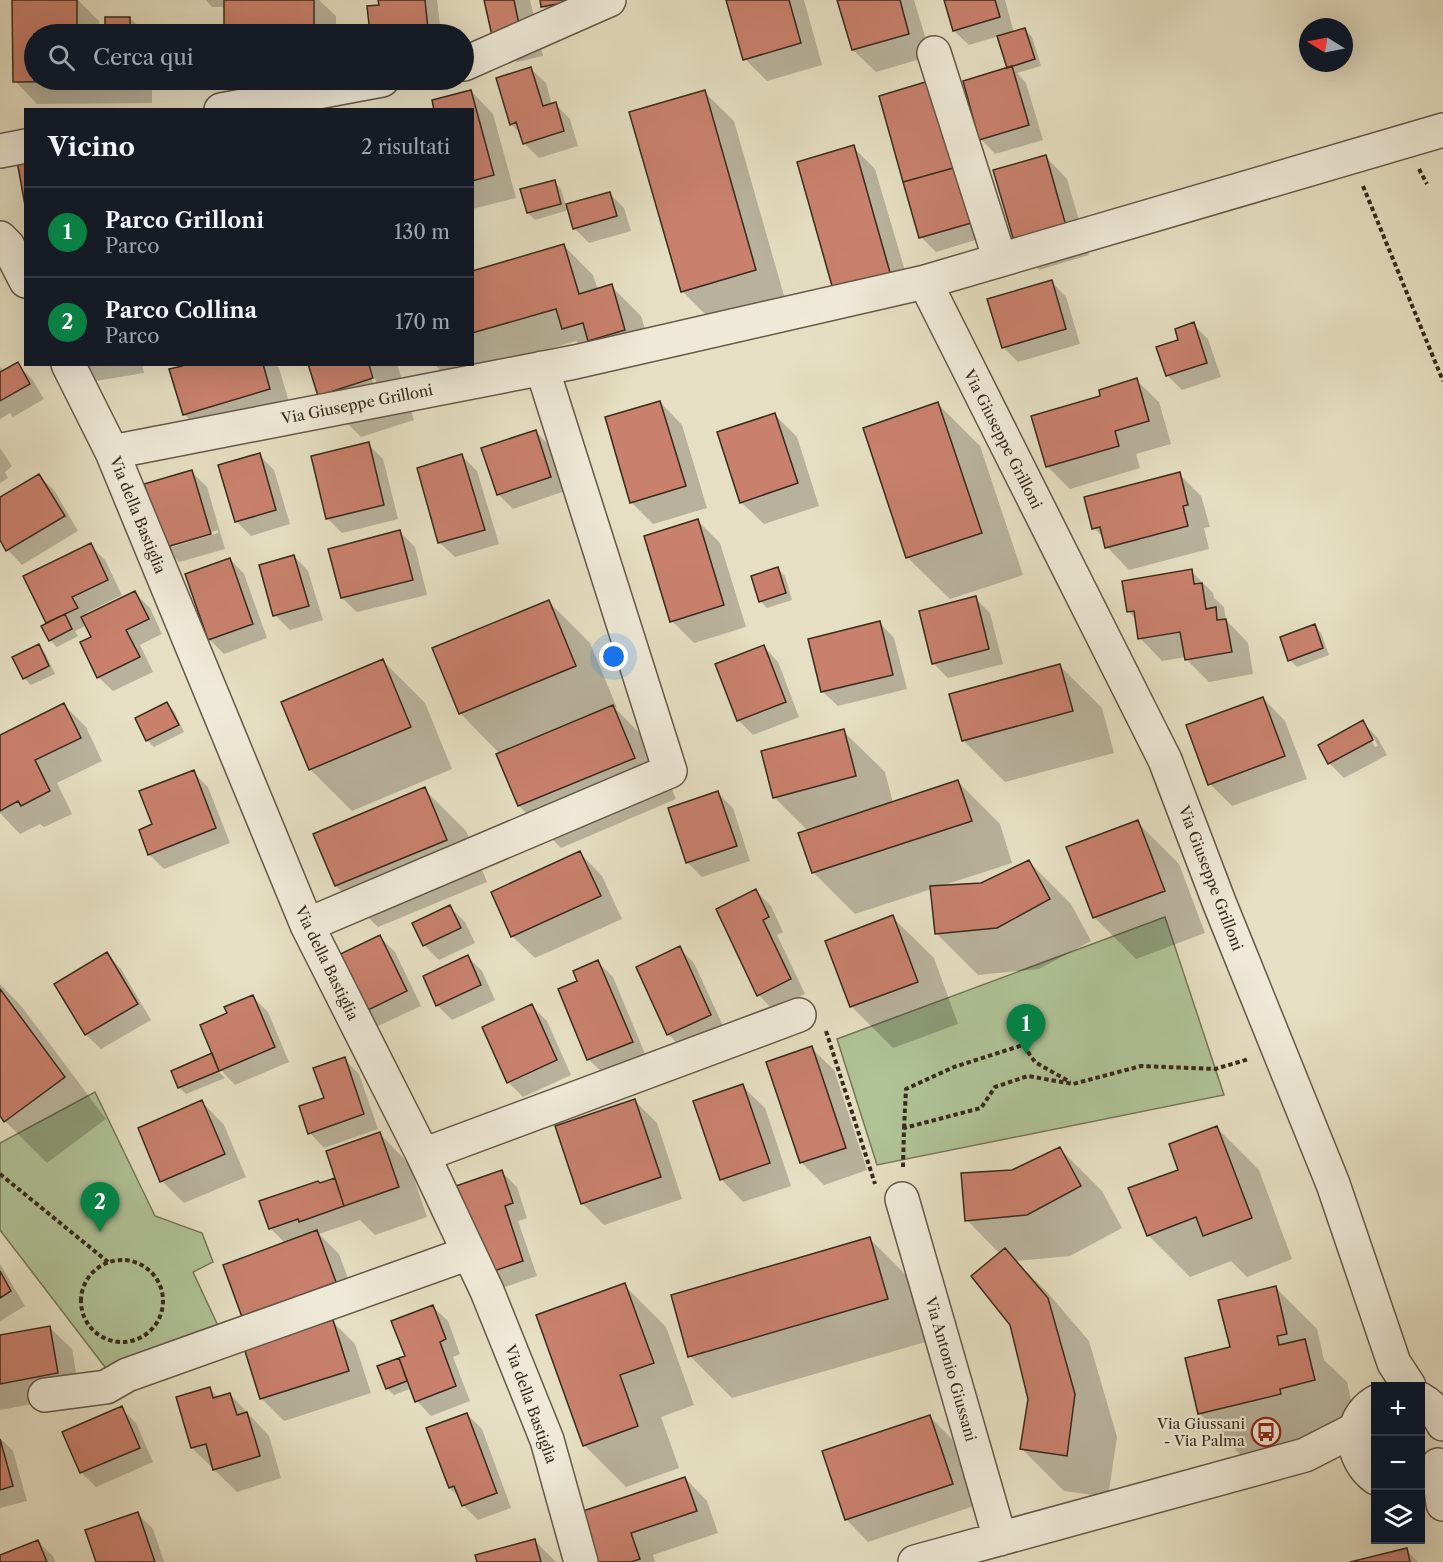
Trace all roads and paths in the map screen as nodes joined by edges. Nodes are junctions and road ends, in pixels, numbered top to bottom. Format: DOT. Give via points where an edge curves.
graph roads {
  1 [pos="609,0"];
  2 [pos="934,53"];
  3 [pos="474,60"];
  4 [pos="328,90"];
  5 [pos="232,108"];
  6 [pos="1443,130"];
  7 [pos="24,146"];
  8 [pos="0,151"];
  9 [pos="1351,158"];
  10 [pos="0,238"];
  11 [pos="1000,260"];
  12 [pos="24,277"];
  13 [pos="925,282"];
  14 [pos="69,366"];
  15 [pos="542,368"];
  16 [pos="1443,381"];
  17 [pos="112,452"];
  18 [pos="307,925"];
  19 [pos="799,1016"];
  20 [pos="1279,1050"];
  21 [pos="1073,1084"];
  22 [pos="904,1128"];
  23 [pos="423,1155"];
  24 [pos="903,1160"];
  25 [pos="0,1174"];
  26 [pos="902,1199"];
  27 [pos="469,1253"];
  28 [pos="108,1262"];
  29 [pos="1413,1382"];
  30 [pos="45,1395"];
  31 [pos="1371,1407"];
  32 [pos="1356,1429"];
  33 [pos="1305,1455"];
  34 [pos="1434,1467"];
  35 [pos="1369,1472"];
  36 [pos="1425,1503"];
  37 [pos="1443,1504"];
  38 [pos="1443,1522"];
  39 [pos="1000,1539"];
  40 [pos="581,1562"];
  41 [pos="915,1562"];
  1 -- 3 [label="street"];
  2 -- 11 [label="street"];
  4 -- 5 [label="street"];
  6 -- 9 [label="street"];
  7 -- 8 [label="street"];
  9 -- 11 [label="street"];
  9 -- 16 [label="path"];
  10 -- 12 [label="street"];
  11 -- 13 [label="street"];
  13 -- 15 [label="street, Via Giuseppe Grilloni"];
  13 -- 20 [label="street, Via Giuseppe Grilloni" via="1165,760"];
  14 -- 17 [label="street, Via della Bastiglia"];
  15 -- 17 [label="street, Via Giuseppe Grilloni"];
  15 -- 18 [label="street" via="670,771"];
  17 -- 18 [label="street, Via della Bastiglia"];
  18 -- 23 [label="street, Via della Bastiglia"];
  19 -- 23 [label="street"];
  19 -- 26 [label="path" via="818,1007 878,1196"];
  20 -- 21 [label="path" via="1215,1069 1141,1066"];
  20 -- 29 [label="street, Via Giuseppe Grilloni"];
  21 -- 22 [label="path" via="1028,1076 995,1087 981,1108"];
  21 -- 22 [label="path" via="1035,1062 1023,1045 954,1067 906,1089"];
  22 -- 24 [label="path"];
  23 -- 27 [label="street, Via della Bastiglia"];
  25 -- 28 [label="path"];
  26 -- 39 [label="street, Via Antonio Giussani"];
  27 -- 30 [label="street" via="127,1375 106,1387"];
  27 -- 40 [label="street, Via della Bastiglia" via="547,1440"];
  28 -- 28 [label="path" via="87,1279 81,1305 92,1330 103,1338 130,1342 143,1337 161,1317 162,1290 147,1268 135,1262"];
  31 -- 32 [label="street"];
  32 -- 33 [label="street"];
  32 -- 35 [label="street" via="1358,1459"];
  33 -- 35 [label="street"];
  33 -- 39 [label="street"];
  34 -- 37 [label="street"];
  36 -- 38 [label="street"];
  39 -- 41 [label="street"];
}
